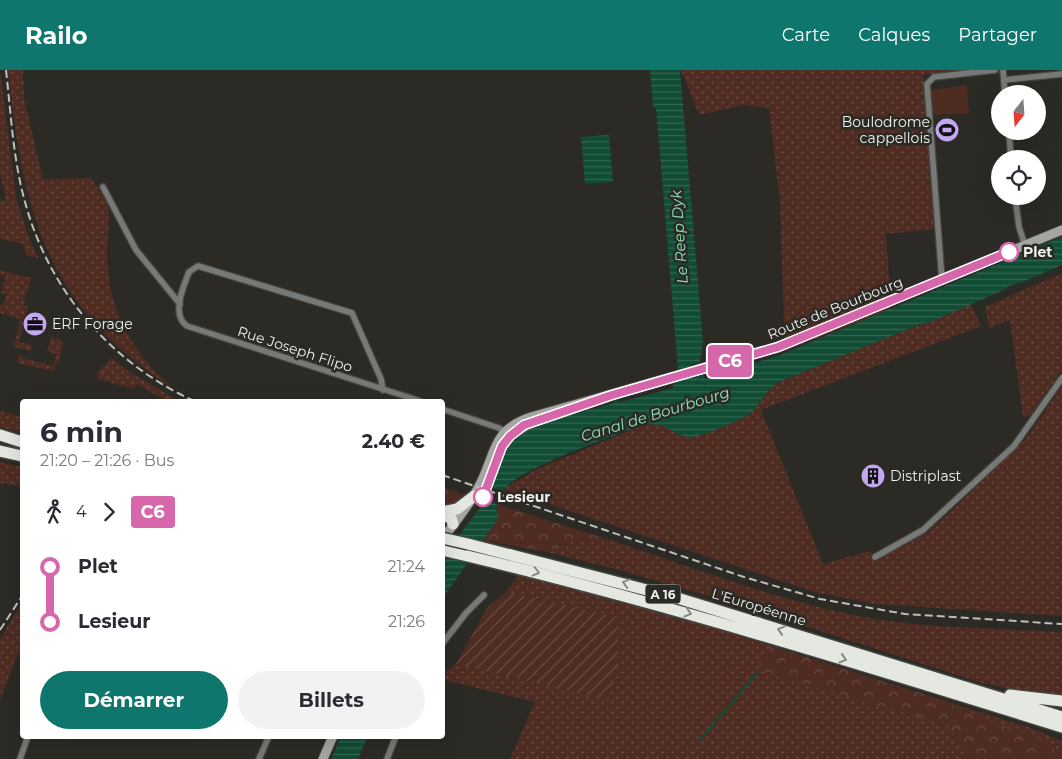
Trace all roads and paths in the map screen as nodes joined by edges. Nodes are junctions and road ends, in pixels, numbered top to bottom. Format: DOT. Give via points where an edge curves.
graph roads {
  1 [pos="995,70"];
  2 [pos="1003,70"];
  3 [pos="1062,74"];
  4 [pos="1004,80"];
  5 [pos="1004,85"];
  6 [pos="103,187"];
  7 [pos="1016,205"];
  8 [pos="1062,230"];
  9 [pos="1025,245"];
  10 [pos="942,280"];
  11 [pos="180,304"];
  12 [pos="1062,378"];
  13 [pos="383,390"];
  14 [pos="413,399"];
  15 [pos="445,410"];
  16 [pos="507,433"];
  17 [pos="0,435"];
  18 [pos="0,439"];
  19 [pos="20,442"];
  20 [pos="20,443"];
  21 [pos="0,451"];
  22 [pos="0,456"];
  23 [pos="20,456"];
  24 [pos="20,457"];
  25 [pos="474,496"];
  26 [pos="445,513"];
  27 [pos="445,515"];
  28 [pos="448,534"];
  29 [pos="445,550"];
  30 [pos="875,557"];
  31 [pos="484,595"];
  32 [pos="445,640"];
  33 [pos="828,644"];
  34 [pos="882,671"];
  35 [pos="1062,701"];
  36 [pos="1062,717"];
  37 [pos="1062,727"];
  38 [pos="1062,732"];
  39 [pos="27,739"];
  40 [pos="268,739"];
  41 [pos="332,739"];
  42 [pos="395,739"];
  43 [pos="20,759"];
  44 [pos="259,759"];
  45 [pos="323,759"];
  46 [pos="386,759"];
  1 -- 10 [label="street" via="934,77 927,84"];
  2 -- 4 [label="street"];
  3 -- 4 [label="street"];
  4 -- 5 [label="street"];
  6 -- 11 [label="street, Rue Joseph Flipo" via="136,250"];
  7 -- 9 [label="street" via="1019,230"];
  8 -- 9 [label="main road, Route de Bourbourg"];
  9 -- 10 [label="main road, Route de Bourbourg"];
  10 -- 16 [label="main road, Route de Bourbourg" via="778,347 526,418"];
  11 -- 13 [label="street, Rue Joseph Flipo" via="180,318 190,328"];
  11 -- 13 [label="street" via="189,272 198,266 351,313"];
  12 -- 30 [label="street" via="1014,446 923,530"];
  13 -- 14 [label="street, Rue Joseph Flipo"];
  15 -- 16 [label="street"];
  16 -- 25 [label="main road, Route de Bourbourg" via="496,444"];
  16 -- 28 [label="main road, Route de Bourbourg" via="479,495"];
  17 -- 19 [label="highway"];
  18 -- 20 [label="highway"];
  21 -- 23 [label="highway"];
  22 -- 24 [label="highway"];
  25 -- 26 [label="highway" via="457,509"];
  25 -- 28 [label="main road, Route de Bourbourg"];
  27 -- 28 [label="highway" via="451,518"];
  33 -- 28 [label="highway, L'Européenne / A 16, one-way, bridge" via="655,591 496,550"];
  29 -- 34 [label="highway, L'Européenne / A 16, one-way" via="636,598"];
  31 -- 32 [label="street"];
  33 -- 35 [label="highway" via="992,691"];
  33 -- 36 [label="highway, L'Européenne / A 16"];
  34 -- 37 [label="highway, L'Européenne / A 16"];
  34 -- 38 [label="highway"];
  39 -- 43 [label="street"];
  40 -- 44 [label="street"];
  41 -- 45 [label="main road"];
  42 -- 46 [label="street"];
}
